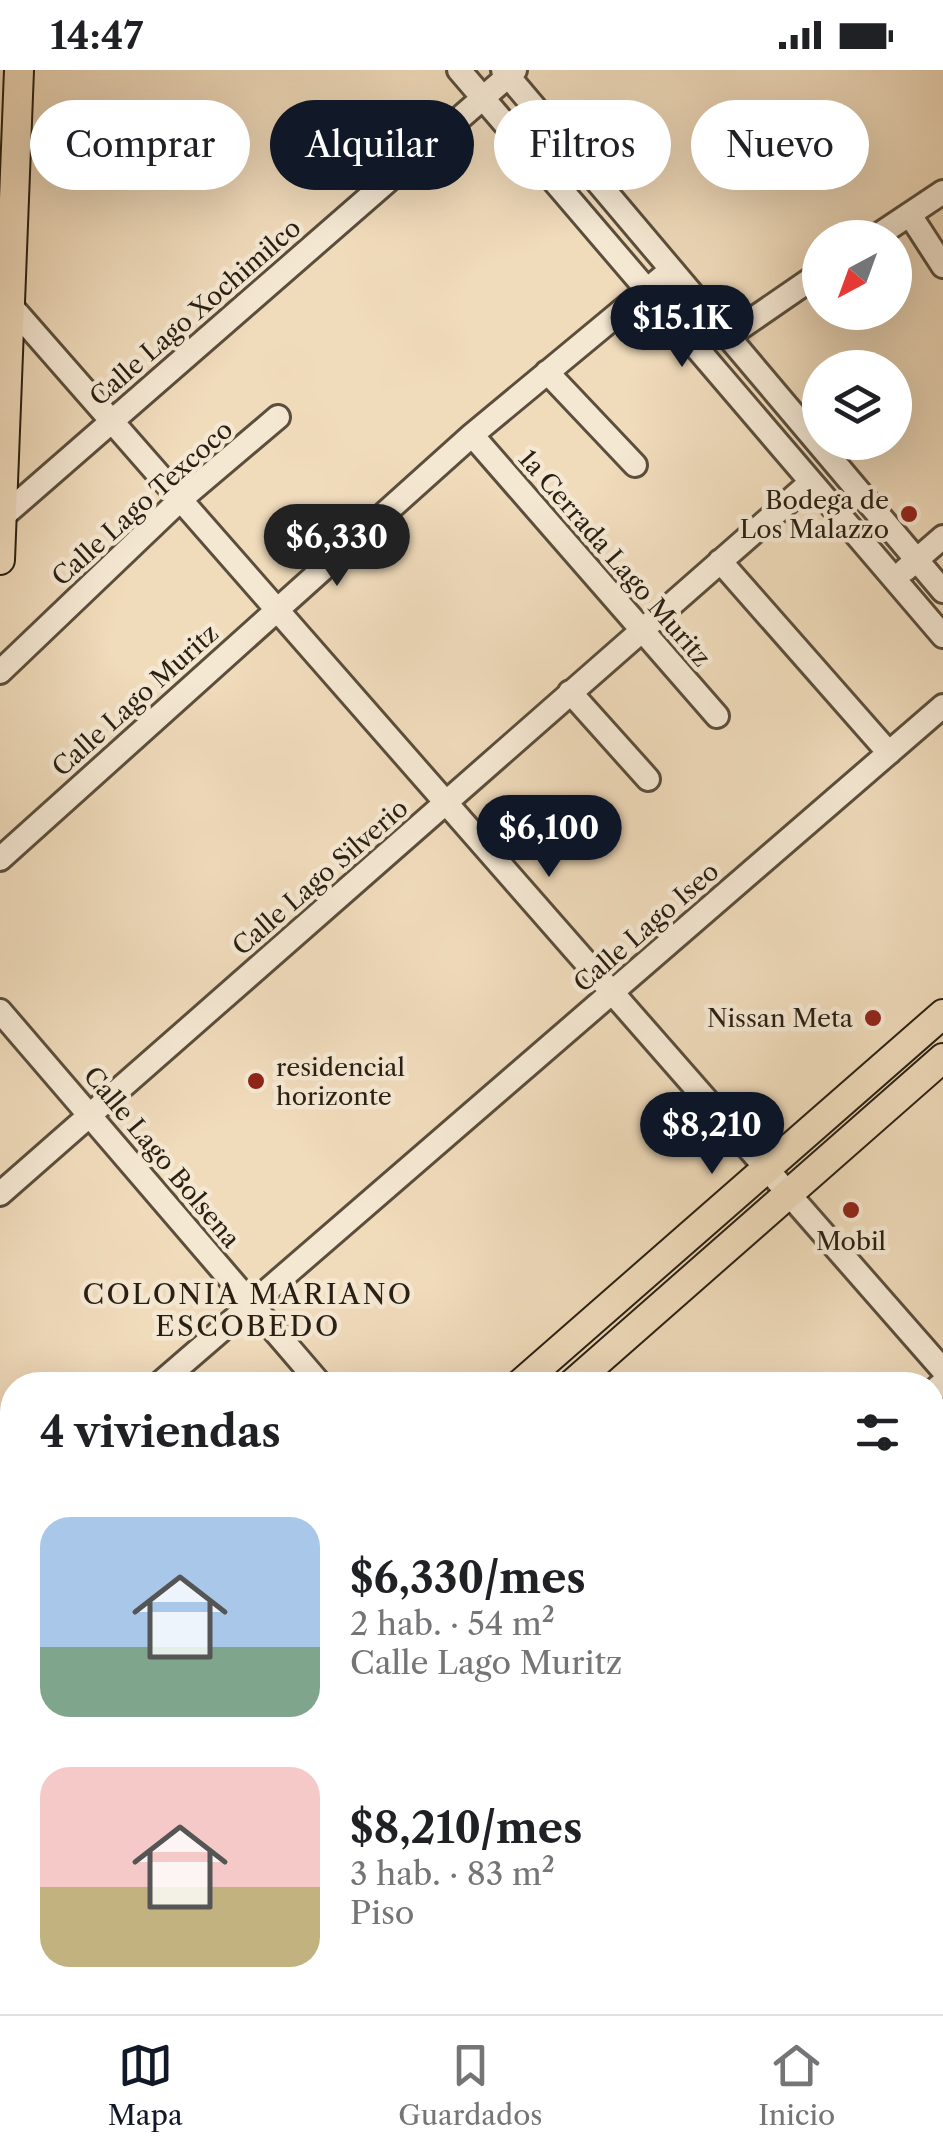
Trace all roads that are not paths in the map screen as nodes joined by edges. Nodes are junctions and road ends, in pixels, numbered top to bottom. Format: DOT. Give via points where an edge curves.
graph roads {
  1 [pos="19,70"];
  2 [pos="459,70"];
  3 [pos="509,72"];
  4 [pos="483,98"];
  5 [pos="943,192"];
  6 [pos="910,215"];
  7 [pos="902,220"];
  8 [pos="943,266"];
  9 [pos="671,270"];
  10 [pos="802,285"];
  11 [pos="648,289"];
  12 [pos="5,300"];
  13 [pos="727,337"];
  14 [pos="547,372"];
  15 [pos="278,417"];
  16 [pos="111,422"];
  17 [pos="472,435"];
  18 [pos="635,465"];
  19 [pos="811,482"];
  20 [pos="180,500"];
  21 [pos="2,517"];
  22 [pos="943,537"];
  23 [pos="0,560"];
  24 [pos="720,560"];
  25 [pos="916,560"];
  26 [pos="894,579"];
  27 [pos="943,592"];
  28 [pos="276,609"];
  29 [pos="641,629"];
  30 [pos="943,636"];
  31 [pos="0,672"];
  32 [pos="570,692"];
  33 [pos="943,706"];
  34 [pos="716,716"];
  35 [pos="889,752"];
  36 [pos="648,780"];
  37 [pos="447,802"];
  38 [pos="0,859"];
  39 [pos="612,993"];
  40 [pos="0,1011"];
  41 [pos="943,1014"];
  42 [pos="943,1058"];
  43 [pos="92,1116"];
  44 [pos="764,1169"];
  45 [pos="0,1194"];
  46 [pos="788,1197"];
  47 [pos="251,1305"];
  48 [pos="943,1370"];
  49 [pos="173,1372"];
  50 [pos="310,1372"];
  51 [pos="534,1372"];
  52 [pos="586,1372"];
  1 -- 12 [label="main road"];
  2 -- 4 [label="street"];
  3 -- 4 [label="street, Calle Lago Xochimilco"];
  3 -- 9 [label="street"];
  4 -- 11 [label="street"];
  4 -- 16 [label="street, Calle Lago Xochimilco"];
  5 -- 6 [label="street"];
  6 -- 7 [label="street"];
  6 -- 8 [label="street"];
  9 -- 11 [label="street, Calle Lago Muritz"];
  9 -- 13 [label="street"];
  10 -- 13 [label="street"];
  11 -- 14 [label="street, Calle Lago Muritz"];
  11 -- 19 [label="street"];
  12 -- 16 [label="street"];
  12 -- 21 [label="main road"];
  13 -- 25 [label="street"];
  14 -- 17 [label="street, Calle Lago Muritz"];
  14 -- 18 [label="street"];
  15 -- 20 [label="street, Calle Lago Texcoco"];
  16 -- 20 [label="street"];
  16 -- 21 [label="street, Calle Lago Xochimilco"];
  17 -- 28 [label="street, Calle Lago Muritz"];
  17 -- 29 [label="street, 1a Cerrada Lago Muritz"];
  19 -- 24 [label="street, Calle Lago Silverio"];
  19 -- 26 [label="street"];
  20 -- 28 [label="street"];
  20 -- 31 [label="street, Calle Lago Texcoco"];
  21 -- 23 [label="main road"];
  22 -- 25 [label="street"];
  24 -- 29 [label="street, Calle Lago Silverio"];
  24 -- 35 [label="street"];
  25 -- 26 [label="street"];
  25 -- 27 [label="street"];
  26 -- 30 [label="street"];
  28 -- 37 [label="street"];
  28 -- 38 [label="street, Calle Lago Muritz"];
  29 -- 32 [label="street, Calle Lago Silverio"];
  29 -- 34 [label="street, 1a Cerrada Lago Muritz"];
  32 -- 36 [label="street"];
  32 -- 37 [label="street, Calle Lago Silverio"];
  33 -- 35 [label="street, Calle Lago Iseo"];
  35 -- 39 [label="street, Calle Lago Iseo"];
  37 -- 39 [label="street"];
  37 -- 43 [label="street, Calle Lago Silverio"];
  39 -- 44 [label="street"];
  39 -- 47 [label="street, Calle Lago Iseo"];
  40 -- 43 [label="street, Calle Lago Bolsena"];
  41 -- 44 [label="main road"];
  42 -- 46 [label="main road"];
  43 -- 45 [label="street, Calle Lago Silverio"];
  43 -- 47 [label="street, Calle Lago Bolsena"];
  44 -- 46 [label="street"];
  44 -- 51 [label="main road"];
  46 -- 48 [label="street"];
  46 -- 52 [label="main road"];
  47 -- 49 [label="street, Calle Lago Iseo"];
  47 -- 50 [label="street, Calle Lago Bolsena"];
}
